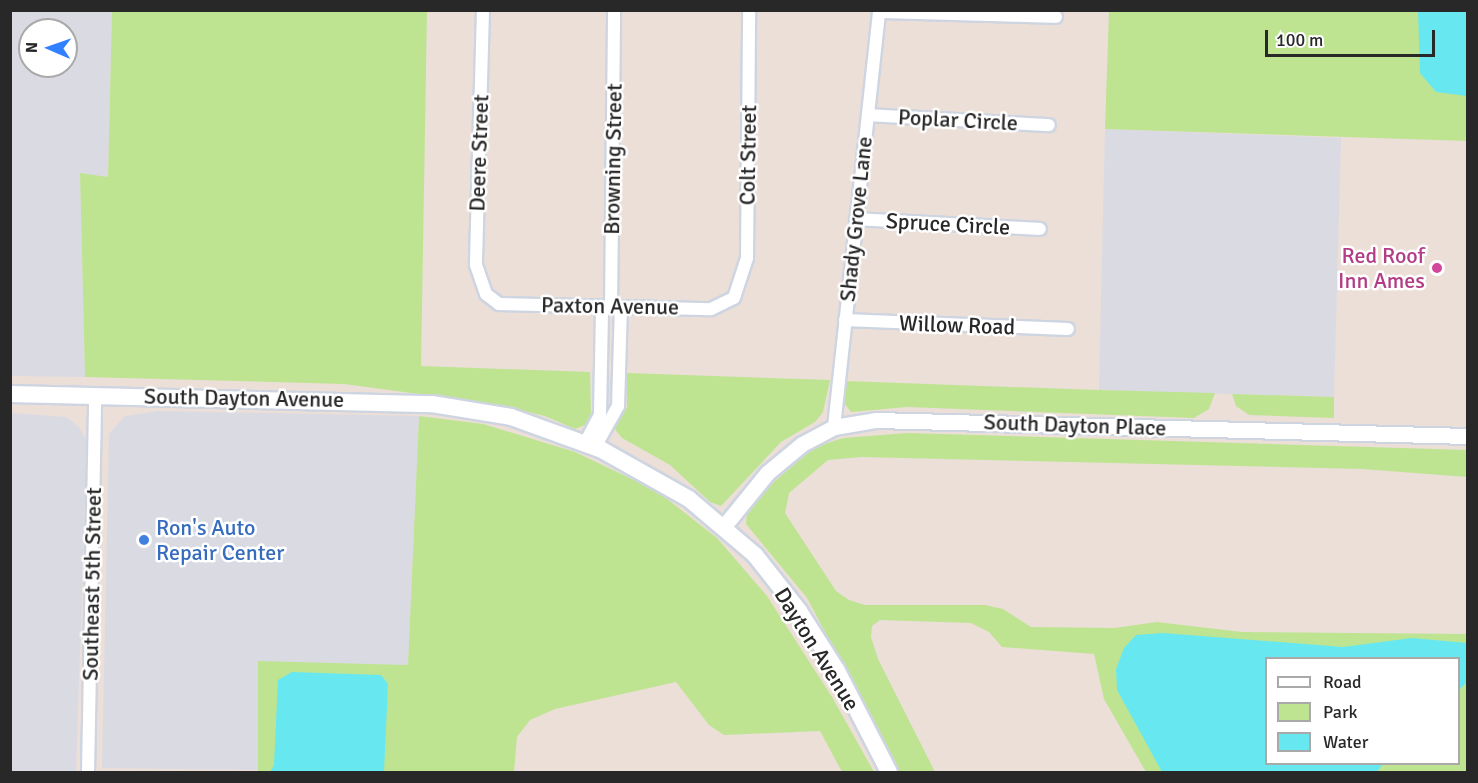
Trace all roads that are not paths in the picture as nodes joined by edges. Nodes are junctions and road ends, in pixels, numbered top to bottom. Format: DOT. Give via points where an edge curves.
graph roads {
  1 [pos="483,10"];
  2 [pos="614,10"];
  3 [pos="749,10"];
  4 [pos="879,11"];
  5 [pos="1056,17"];
  6 [pos="868,115"];
  7 [pos="1048,125"];
  8 [pos="856,219"];
  9 [pos="1040,229"];
  10 [pos="486,294"];
  11 [pos="734,298"];
  12 [pos="611,307"];
  13 [pos="845,320"];
  14 [pos="1068,329"];
  15 [pos="10,394"];
  16 [pos="95,396"];
  17 [pos="476,410"];
  18 [pos="834,427"];
  19 [pos="1467,436"];
  20 [pos="590,445"];
  21 [pos="724,526"];
  22 [pos="88,772"];
  23 [pos="889,772"];
  1 -- 10 [label="street, Deere Street" via="476,265"];
  2 -- 12 [label="street, Browning Street"];
  3 -- 11 [label="street, Colt Street" via="747,258"];
  4 -- 5 [label="street"];
  4 -- 6 [label="street, Shady Grove Lane"];
  6 -- 7 [label="street, Poplar Circle"];
  6 -- 8 [label="street, Shady Grove Lane"];
  8 -- 9 [label="street, Spruce Circle"];
  8 -- 13 [label="street, Shady Grove Lane"];
  10 -- 12 [label="street, Paxton Avenue" via="499,304"];
  11 -- 12 [label="street, Paxton Avenue" via="711,309"];
  12 -- 20 [label="street, Browning Street" via="600,415"];
  12 -- 20 [label="street, Browning Street" via="618,406"];
  13 -- 14 [label="street, Willow Road"];
  13 -- 18 [label="street, Shady Grove Lane"];
  15 -- 16 [label="main road, South Dayton Avenue"];
  16 -- 17 [label="main road, South Dayton Avenue" via="339,400"];
  16 -- 22 [label="street, Southeast 5th Street"];
  17 -- 20 [label="main road, Dayton Avenue"];
  18 -- 19 [label="street, South Dayton Place" via="876,420"];
  18 -- 21 [label="street, South Dayton Place" via="802,444 767,473"];
  20 -- 21 [label="main road, Dayton Avenue" via="672,489"];
  21 -- 23 [label="main road, Dayton Avenue" via="755,555 799,611 836,669"];
}
